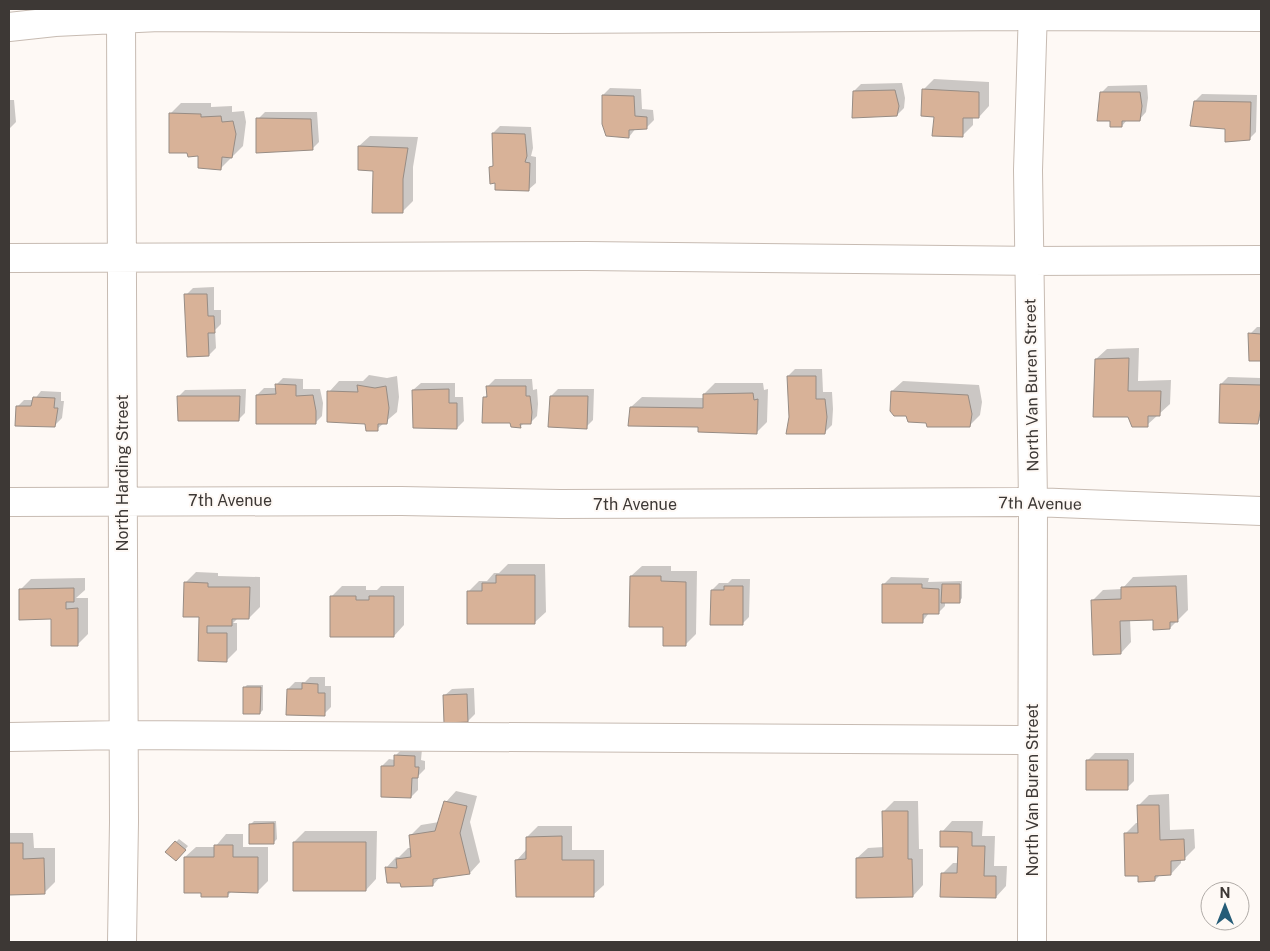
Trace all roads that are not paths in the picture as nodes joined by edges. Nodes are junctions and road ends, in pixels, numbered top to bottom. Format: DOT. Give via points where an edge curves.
graph roads {
  1 [pos="1033,12"];
  2 [pos="115,13"];
  3 [pos="554,14"];
  4 [pos="1261,17"];
  5 [pos="9,27"];
  6 [pos="9,258"];
  7 [pos="123,258"];
  8 [pos="1261,260"];
  9 [pos="1030,261"];
  10 [pos="9,502"];
  11 [pos="122,502"];
  12 [pos="1033,502"];
  13 [pos="1261,511"];
  14 [pos="124,735"];
  15 [pos="9,737"];
  16 [pos="1032,740"];
  17 [pos="122,942"];
  18 [pos="1032,942"];
  1 -- 3 [label="street"];
  1 -- 4 [label="street"];
  1 -- 9 [label="street, North Van Buren Street" via="1028,170"];
  2 -- 3 [label="street"];
  2 -- 5 [label="street"];
  2 -- 7 [label="street, North Harding Street"];
  6 -- 7 [label="street"];
  7 -- 9 [label="street" via="596,256"];
  7 -- 11 [label="street, North Harding Street"];
  8 -- 9 [label="street"];
  9 -- 12 [label="street, North Van Buren Street"];
  10 -- 11 [label="street, 7th Avenue"];
  11 -- 12 [label="street, 7th Avenue"];
  11 -- 14 [label="street, North Harding Street"];
  12 -- 13 [label="street, 7th Avenue"];
  12 -- 16 [label="street, North Van Buren Street"];
  14 -- 15 [label="street"];
  14 -- 16 [label="street"];
  14 -- 17 [label="street, North Harding Street"];
  16 -- 18 [label="street, North Van Buren Street"];
}
